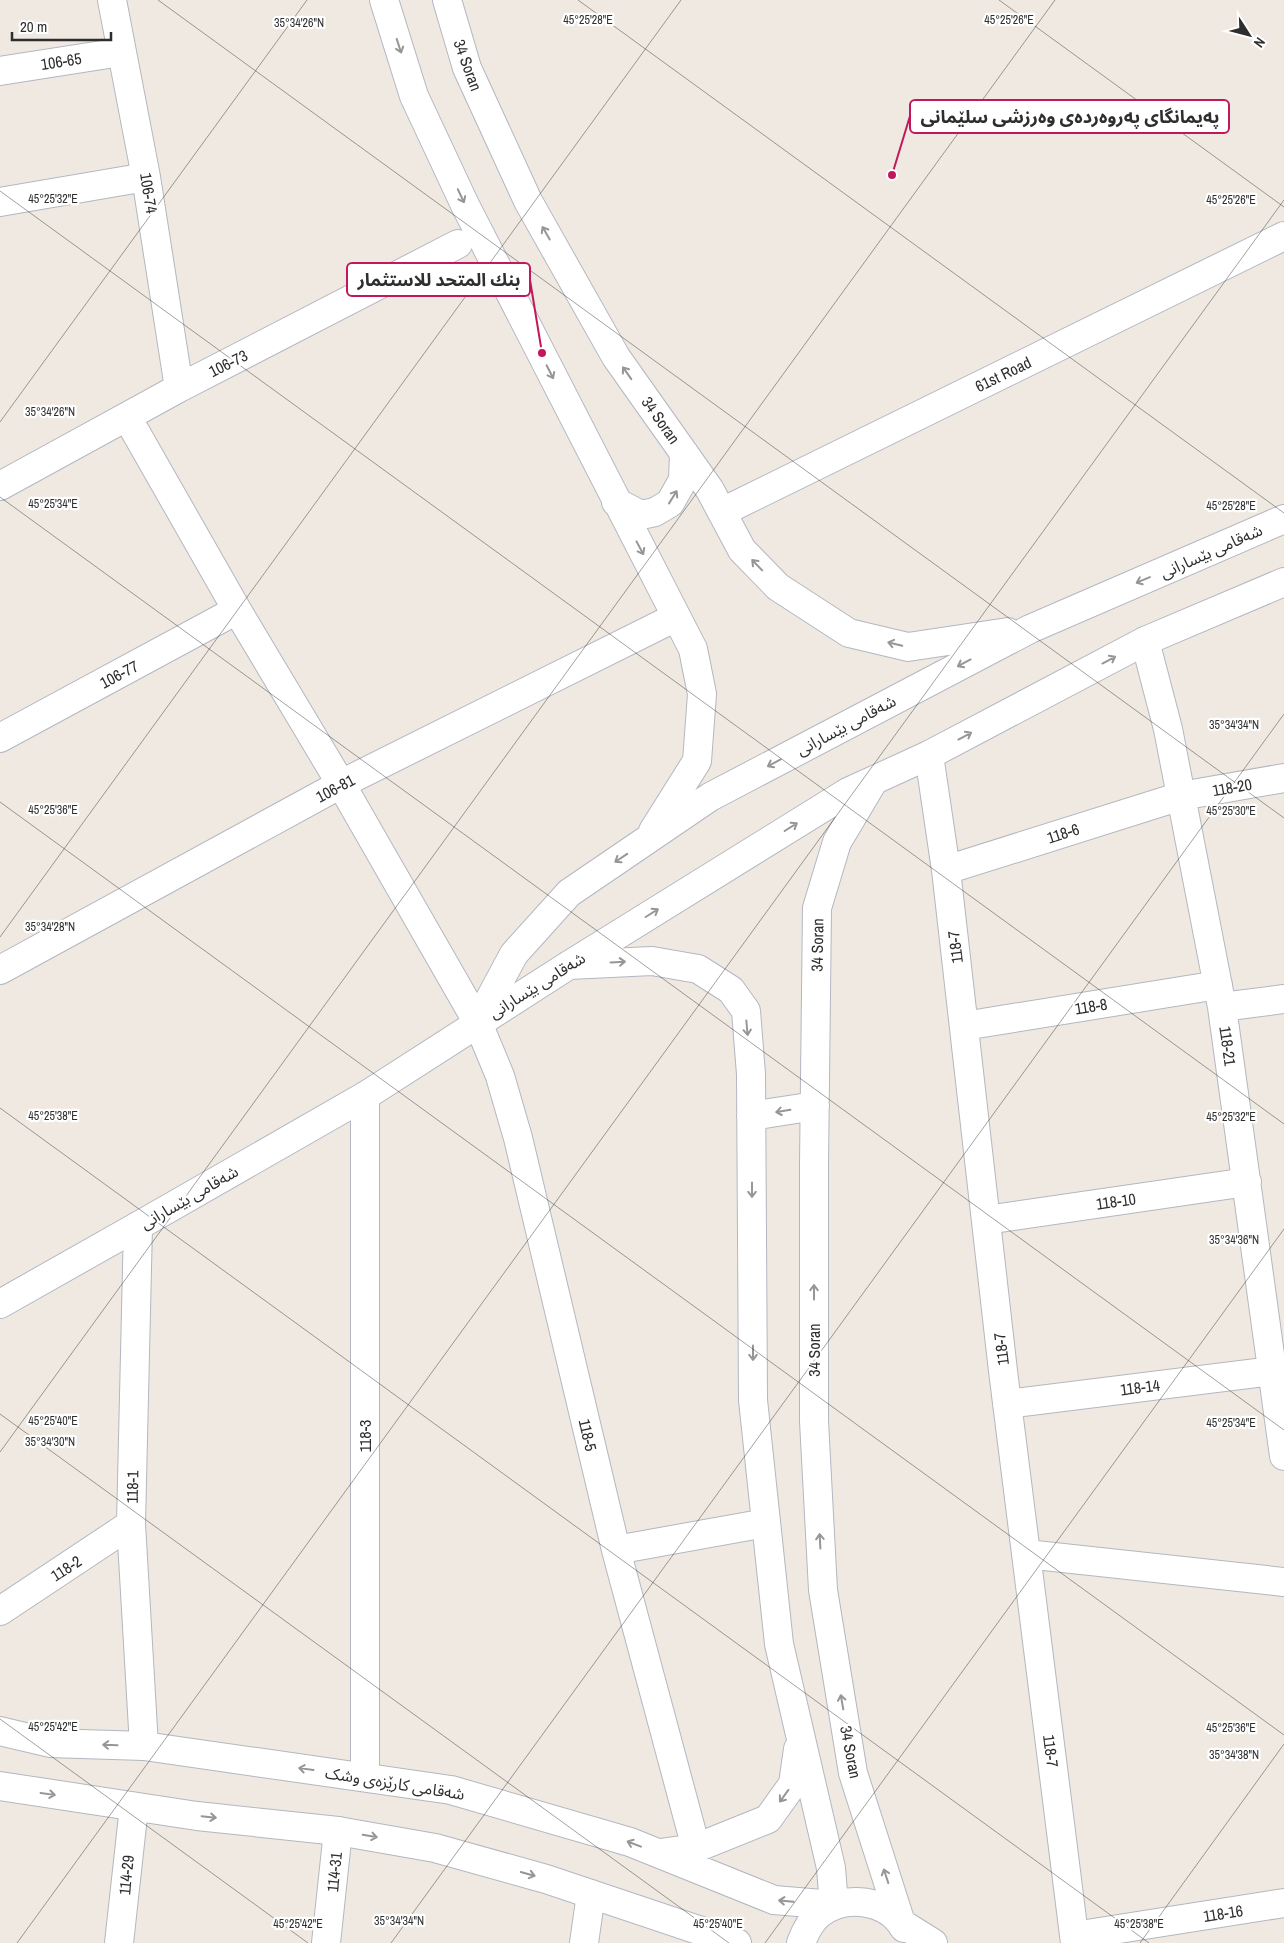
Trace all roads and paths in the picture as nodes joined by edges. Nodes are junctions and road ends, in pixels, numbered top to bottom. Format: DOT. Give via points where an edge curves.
graph roads {
  1 [pos="112,0"];
  2 [pos="384,0"];
  3 [pos="447,0"];
  4 [pos="121,52"];
  5 [pos="0,71"];
  6 [pos="146,176"];
  7 [pos="0,202"];
  8 [pos="1284,236"];
  9 [pos="458,244"];
  10 [pos="179,388"];
  11 [pos="127,416"];
  12 [pos="684,453"];
  13 [pos="0,486"];
  14 [pos="616,502"];
  15 [pos="722,512"];
  16 [pos="1284,519"];
  17 [pos="1284,582"];
  18 [pos="237,610"];
  19 [pos="676,617"];
  20 [pos="1030,629"];
  21 [pos="1144,641"];
  22 [pos="0,738"];
  23 [pos="929,755"];
  24 [pos="1284,778"];
  25 [pos="874,780"];
  26 [pos="341,784"];
  27 [pos="1181,796"];
  28 [pos="648,839"];
  29 [pos="946,870"];
  30 [pos="569,965"];
  31 [pos="0,970"];
  32 [pos="1220,996"];
  33 [pos="1284,999"];
  34 [pos="478,1022"];
  35 [pos="964,1026"];
  36 [pos="365,1096"];
  37 [pos="814,1106"];
  38 [pos="751,1116"];
  39 [pos="1247,1182"];
  40 [pos="986,1220"];
  41 [pos="138,1226"];
  42 [pos="0,1304"];
  43 [pos="1273,1371"];
  44 [pos="1008,1404"];
  45 [pos="1283,1446"];
  46 [pos="766,1523"];
  47 [pos="131,1524"];
  48 [pos="616,1550"];
  49 [pos="1026,1554"];
  50 [pos="1284,1582"];
  51 [pos="0,1611"];
  52 [pos="0,1731"];
  53 [pos="800,1733"];
  54 [pos="144,1746"];
  55 [pos="365,1777"];
  56 [pos="0,1786"];
  57 [pos="134,1807"];
  58 [pos="338,1831"];
  59 [pos="696,1848"];
  60 [pos="659,1854"];
  61 [pos="590,1894"];
  62 [pos="1284,1903"];
  63 [pos="834,1905"];
  64 [pos="906,1933"];
  65 [pos="700,1937"];
  66 [pos="1074,1940"];
  67 [pos="119,1943"];
  68 [pos="326,1943"];
  69 [pos="584,1943"];
  70 [pos="737,1943"];
  71 [pos="800,1943"];
  72 [pos="933,1943"];
  1 -- 4 [label="street, 106-74"];
  2 -- 14 [label="street, one-way" via="414,96 456,187"];
  12 -- 3 [label="street, 34 Soran, one-way" via="616,357 528,201 467,68"];
  4 -- 5 [label="street, 106-65"];
  4 -- 6 [label="street, 106-74"];
  6 -- 7 [label="street"];
  6 -- 10 [label="street, 106-74"];
  8 -- 15 [label="street, 61st Road"];
  9 -- 10 [label="street, 106-73"];
  10 -- 11 [label="street, 106-73"];
  11 -- 13 [label="street, 106-73"];
  11 -- 18 [label="street, 118-5"];
  14 -- 12 [label="street, one-way" via="641,515 655,512 670,503 683,480"];
  12 -- 15 [label="street, 34 Soran"];
  14 -- 19 [label="street, one-way"];
  20 -- 15 [label="street, 34 Soran, one-way" via="908,647 849,633 778,587 742,550"];
  16 -- 20 [label="street, شەقامی بێسارانی, one-way"];
  17 -- 21 [label="street, شەقامی بێسارانی"];
  18 -- 22 [label="street, 106-77"];
  18 -- 26 [label="street, 118-5"];
  19 -- 26 [label="street, 106-81"];
  19 -- 28 [label="street" via="693,648 702,694 697,761"];
  20 -- 28 [label="street, شەقامی بێسارانی, one-way" via="710,797"];
  23 -- 21 [label="street, شەقامی بێسارانی, one-way"];
  21 -- 27 [label="street, 118-21" via="1168,729"];
  23 -- 25 [label="street, شەقامی بێسارانی"];
  23 -- 29 [label="street, 118-7"];
  24 -- 27 [label="street, 118-20"];
  30 -- 25 [label="street, شەقامی بێسارانی, one-way" via="848,792"];
  25 -- 37 [label="street, 34 Soran" via="837,842 817,908"];
  26 -- 31 [label="street, 106-81"];
  26 -- 34 [label="street, 118-5"];
  27 -- 29 [label="street, 118-6"];
  27 -- 32 [label="street, 118-21"];
  28 -- 34 [label="street, شەقامی بێسارانی, one-way" via="569,893 514,954"];
  29 -- 35 [label="street, 118-7"];
  30 -- 34 [label="street, شەقامی بێسارانی"];
  30 -- 38 [label="street, one-way" via="652,961 698,969 731,990 746,1011"];
  32 -- 33 [label="street, 118-8"];
  32 -- 35 [label="street, 118-8"];
  32 -- 39 [label="street, 118-21"];
  34 -- 36 [label="street, شەقامی بێسارانی"];
  34 -- 48 [label="street, 118-5" via="500,1076 518,1138"];
  35 -- 40 [label="street, 118-7"];
  36 -- 41 [label="street, شەقامی بێسارانی"];
  36 -- 55 [label="street, 118-3"];
  37 -- 38 [label="street, one-way"];
  64 -- 37 [label="street, 34 Soran, one-way" via="854,1773 823,1590 814,1421"];
  38 -- 46 [label="street, one-way" via="754,1400"];
  39 -- 40 [label="street, 118-10"];
  39 -- 43 [label="street, 118-21"];
  40 -- 44 [label="street, 118-7"];
  41 -- 42 [label="street, شەقامی بێسارانی"];
  41 -- 47 [label="street, 118-1"];
  43 -- 44 [label="street, 118-14"];
  43 -- 45 [label="street, 118-21"];
  44 -- 49 [label="street, 118-7"];
  46 -- 48 [label="street"];
  46 -- 53 [label="street" via="779,1644"];
  47 -- 51 [label="street, 118-2"];
  47 -- 54 [label="street, 118-1"];
  48 -- 59 [label="street, 118-5"];
  49 -- 50 [label="street"];
  49 -- 66 [label="street, 118-7"];
  54 -- 52 [label="street, شەقامی کارێزەی وشک, one-way" via="50,1743"];
  53 -- 59 [label="street, one-way" via="793,1784 768,1819"];
  53 -- 63 [label="street" via="832,1868"];
  55 -- 54 [label="street, شەقامی کارێزەی وشک, one-way"];
  60 -- 55 [label="street, شەقامی کارێزەی وشک, one-way" via="630,1842 451,1790"];
  56 -- 57 [label="street, one-way"];
  57 -- 58 [label="street, one-way"];
  57 -- 67 [label="street, 114-29"];
  58 -- 61 [label="street, one-way" via="435,1848"];
  58 -- 68 [label="street, 114-31"];
  59 -- 60 [label="street"];
  63 -- 60 [label="street, شەقامی کارێزەی وشک, one-way" via="774,1900"];
  61 -- 65 [label="street"];
  61 -- 69 [label="street"];
  62 -- 66 [label="street, 118-16"];
  63 -- 64 [label="street, شەقامی کارێزەی وشک" via="871,1903 888,1911"];
  63 -- 71 [label="street" via="818,1915 806,1929"];
  64 -- 72 [label="street"];
  65 -- 70 [label="street"];
}
